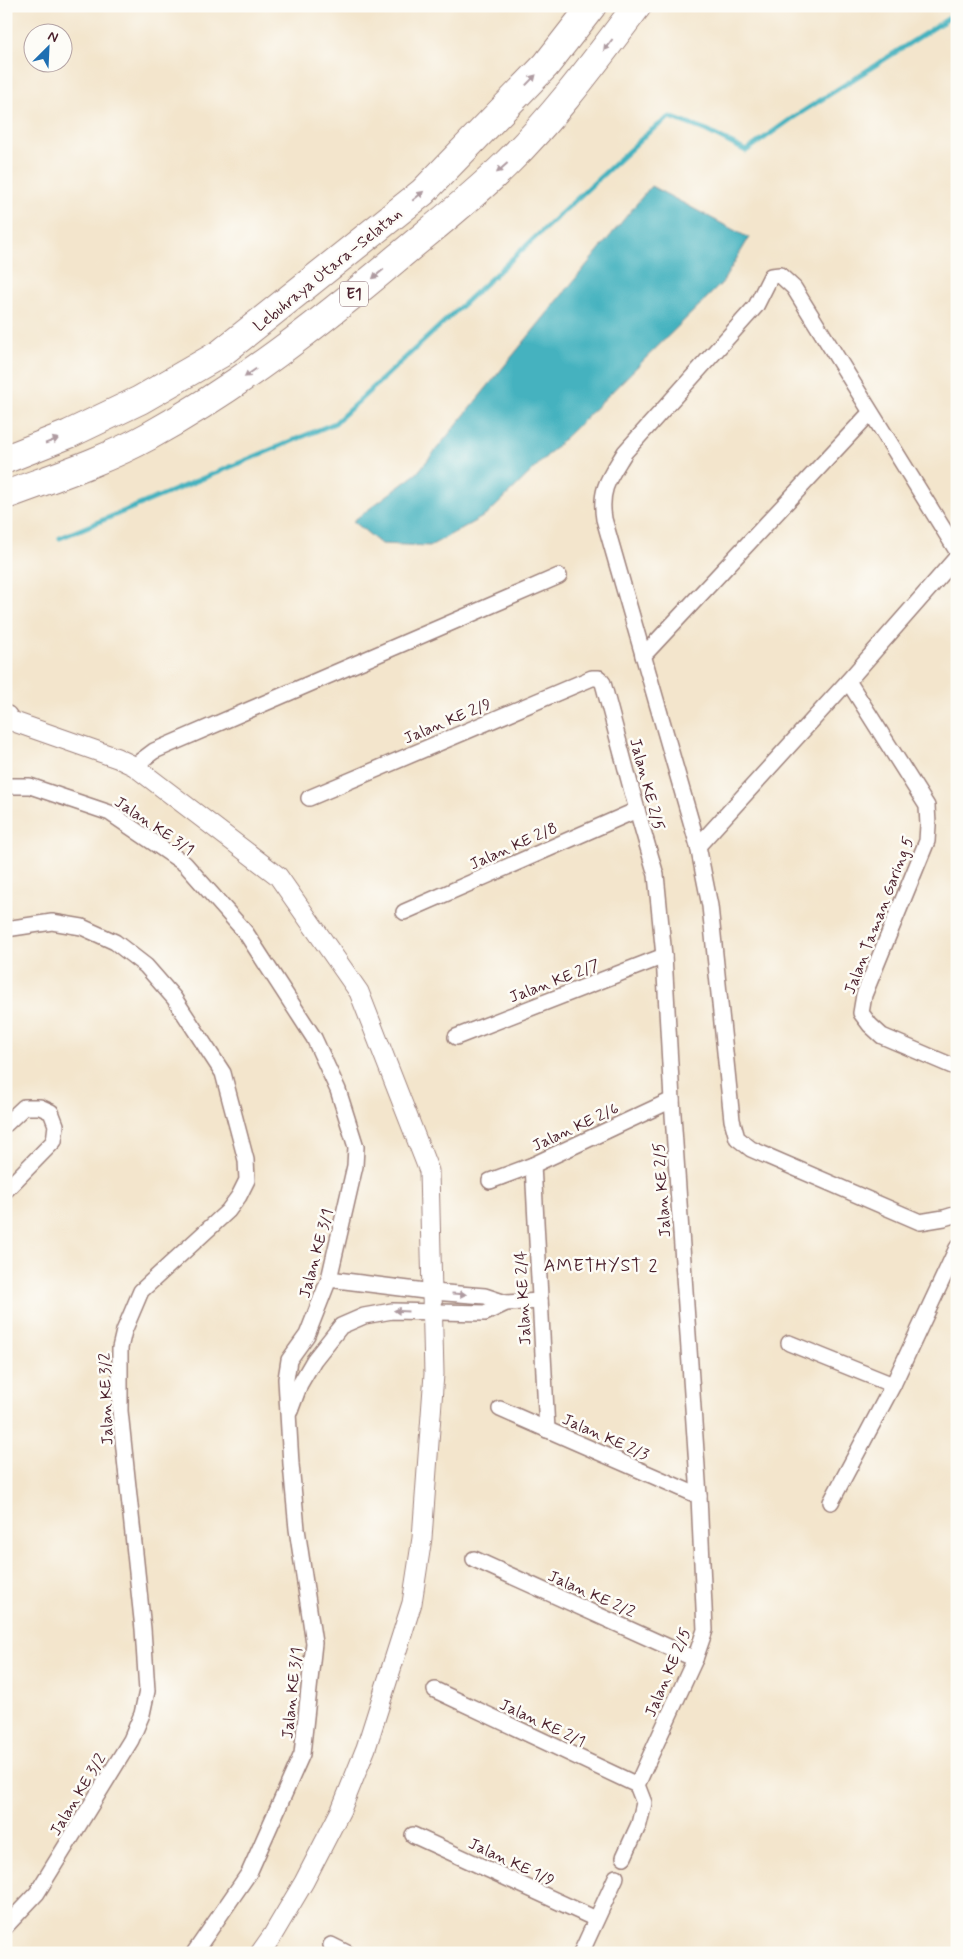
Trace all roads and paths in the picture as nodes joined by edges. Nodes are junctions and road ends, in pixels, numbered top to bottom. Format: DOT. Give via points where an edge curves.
graph roads {
  1 [pos="592,6"];
  2 [pos="637,6"];
  3 [pos="870,413"];
  4 [pos="6,459"];
  5 [pos="6,494"];
  6 [pos="957,551"];
  7 [pos="957,557"];
  8 [pos="559,576"];
  9 [pos="643,656"];
  10 [pos="600,678"];
  11 [pos="848,681"];
  12 [pos="6,719"];
  13 [pos="134,766"];
  14 [pos="6,786"];
  15 [pos="310,798"];
  16 [pos="636,810"];
  17 [pos="698,846"];
  18 [pos="404,912"];
  19 [pos="7,927"];
  20 [pos="664,956"];
  21 [pos="456,1037"];
  22 [pos="957,1068"];
  23 [pos="672,1100"];
  24 [pos="6,1124"];
  25 [pos="533,1165"];
  26 [pos="490,1181"];
  27 [pos="6,1190"];
  28 [pos="957,1214"];
  29 [pos="957,1248"];
  30 [pos="329,1279"];
  31 [pos="433,1292"];
  32 [pos="540,1301"];
  33 [pos="506,1303"];
  34 [pos="432,1313"];
  35 [pos="789,1343"];
  36 [pos="893,1385"];
  37 [pos="500,1409"];
  38 [pos="288,1417"];
  39 [pos="547,1430"];
  40 [pos="699,1496"];
  41 [pos="831,1502"];
  42 [pos="474,1559"];
  43 [pos="695,1659"];
  44 [pos="435,1690"];
  45 [pos="637,1785"];
  46 [pos="413,1835"];
  47 [pos="624,1857"];
  48 [pos="616,1877"];
  49 [pos="596,1919"];
  50 [pos="6,1926"];
  51 [pos="331,1945"];
  52 [pos="194,1953"];
  53 [pos="260,1953"];
  54 [pos="347,1953"];
  55 [pos="581,1953"];
  4 -- 1 [label="highway, Lebuhraya Utara–Selatan / E1, one-way" via="69,434 140,400 220,354 423,192 546,66"];
  2 -- 5 [label="highway, E1, one-way" via="576,87 507,163 335,310 247,376 148,436 80,468"];
  3 -- 6 [label="street"];
  3 -- 9 [label="street"];
  3 -- 9 [label="street" via="794,288 780,275 771,276 756,306 625,452 602,495 604,518"];
  7 -- 11 [label="street"];
  8 -- 13 [label="street" via="154,752"];
  9 -- 17 [label="street"];
  10 -- 15 [label="street, Jalan KE 2/9" via="592,678"];
  10 -- 16 [label="street, Jalan KE 2/5" via="604,683"];
  11 -- 17 [label="street"];
  11 -- 22 [label="street, Jalan Taman Garing 5" via="927,806 928,825 927,840 864,995 861,1013 882,1036"];
  12 -- 13 [label="street"];
  13 -- 31 [label="street" via="278,876 358,992 429,1171"];
  14 -- 30 [label="street, Jalan KE 3/1" via="30,786 110,813 185,864 246,933 314,1038 338,1090 356,1147 355,1166"];
  16 -- 18 [label="street, Jalan KE 2/8"];
  16 -- 20 [label="street, Jalan KE 2/5" via="656,876"];
  17 -- 28 [label="street" via="710,906 732,1120 737,1138 750,1149 920,1222"];
  19 -- 50 [label="street, Jalan KE 3/2" via="52,922 82,927 115,942 146,966 174,998 223,1073 246,1160 248,1180 228,1211 141,1291 124,1331 120,1348 120,1411 147,1691 142,1714 130,1740 37,1893"];
  20 -- 21 [label="street, Jalan KE 2/7"];
  20 -- 23 [label="street, Jalan KE 2/5"];
  23 -- 25 [label="street, Jalan KE 2/6"];
  23 -- 40 [label="street, Jalan KE 2/5"];
  24 -- 27 [label="street" via="24,1107 40,1107 51,1112 56,1125 54,1141"];
  25 -- 26 [label="street, Jalan KE 2/6"];
  25 -- 32 [label="street, Jalan KE 2/4"];
  29 -- 36 [label="street"];
  30 -- 31 [label="street"];
  30 -- 38 [label="street, Jalan KE 3/1" via="307,1334 289,1360 286,1379"];
  31 -- 33 [label="street, one-way" via="485,1296"];
  31 -- 34 [label="street"];
  32 -- 33 [label="street"];
  32 -- 39 [label="street, Jalan KE 2/4"];
  33 -- 34 [label="street" via="485,1313"];
  34 -- 38 [label="street, one-way" via="392,1311 364,1316 341,1326 309,1368"];
  34 -- 53 [label="street" via="434,1374 422,1538 412,1603 366,1748 340,1810 304,1882"];
  35 -- 36 [label="street"];
  36 -- 41 [label="street"];
  37 -- 39 [label="street, Jalan KE 2/3"];
  38 -- 52 [label="street, Jalan KE 3/1" via="297,1529 314,1643 302,1754 249,1873"];
  39 -- 40 [label="street, Jalan KE 2/3"];
  40 -- 43 [label="street, Jalan KE 2/5" via="705,1630"];
  42 -- 43 [label="street, Jalan KE 2/2"];
  43 -- 45 [label="street, Jalan KE 2/5"];
  44 -- 45 [label="street, Jalan KE 2/1"];
  45 -- 47 [label="street" via="644,1803"];
  46 -- 49 [label="street, Jalan KE 1/9"];
  48 -- 49 [label="street"];
  49 -- 55 [label="street"];
  51 -- 54 [label="street"];
}
